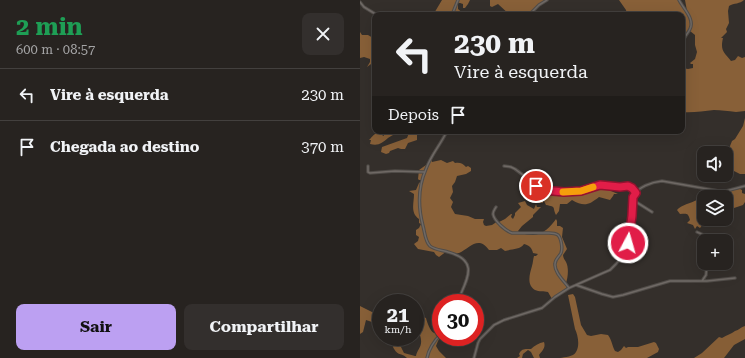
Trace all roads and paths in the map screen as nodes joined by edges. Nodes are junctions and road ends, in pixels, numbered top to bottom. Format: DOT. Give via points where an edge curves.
graph roads {
  1 [pos="458,0"];
  2 [pos="547,0"];
  3 [pos="679,0"];
  4 [pos="360,2"];
  5 [pos="372,12"];
  6 [pos="453,12"];
  7 [pos="532,12"];
  8 [pos="685,37"];
  9 [pos="445,134"];
  10 [pos="368,166"];
  11 [pos="504,166"];
  12 [pos="425,172"];
  13 [pos="745,186"];
  14 [pos="636,193"];
  15 [pos="633,200"];
  16 [pos="496,207"];
  17 [pos="652,212"];
  18 [pos="698,232"];
  19 [pos="702,234"];
  20 [pos="706,270"];
  21 [pos="735,278"];
  22 [pos="702,281"];
  23 [pos="576,285"];
  24 [pos="569,288"];
  25 [pos="460,294"];
  26 [pos="432,346"];
  27 [pos="427,358"];
  28 [pos="474,358"];
  1 -- 6 [label="street"];
  2 -- 7 [label="street"];
  3 -- 8 [label="street" via="691,21"];
  4 -- 5 [label="street"];
  9 -- 12 [label="street"];
  10 -- 12 [label="street" via="370,173"];
  11 -- 14 [label="street" via="511,166 543,190 574,192 604,185 628,186"];
  12 -- 25 [label="street" via="420,190 420,213 426,240 434,248 449,252 467,263 468,274"];
  13 -- 14 [label="street" via="719,191 658,181"];
  14 -- 15 [label="street"];
  15 -- 17 [label="street"];
  15 -- 23 [label="street" via="627,248 621,259 610,270"];
  16 -- 24 [label="street" via="494,216 508,232 548,232 559,236 562,249 555,260 555,266"];
  18 -- 19 [label="street"];
  20 -- 22 [label="street"];
  21 -- 22 [label="street"];
  22 -- 23 [label="street" via="670,280 613,297"];
  23 -- 24 [label="street"];
  24 -- 28 [label="street" via="542,308 494,325 482,336"];
  26 -- 27 [label="street"];
}
